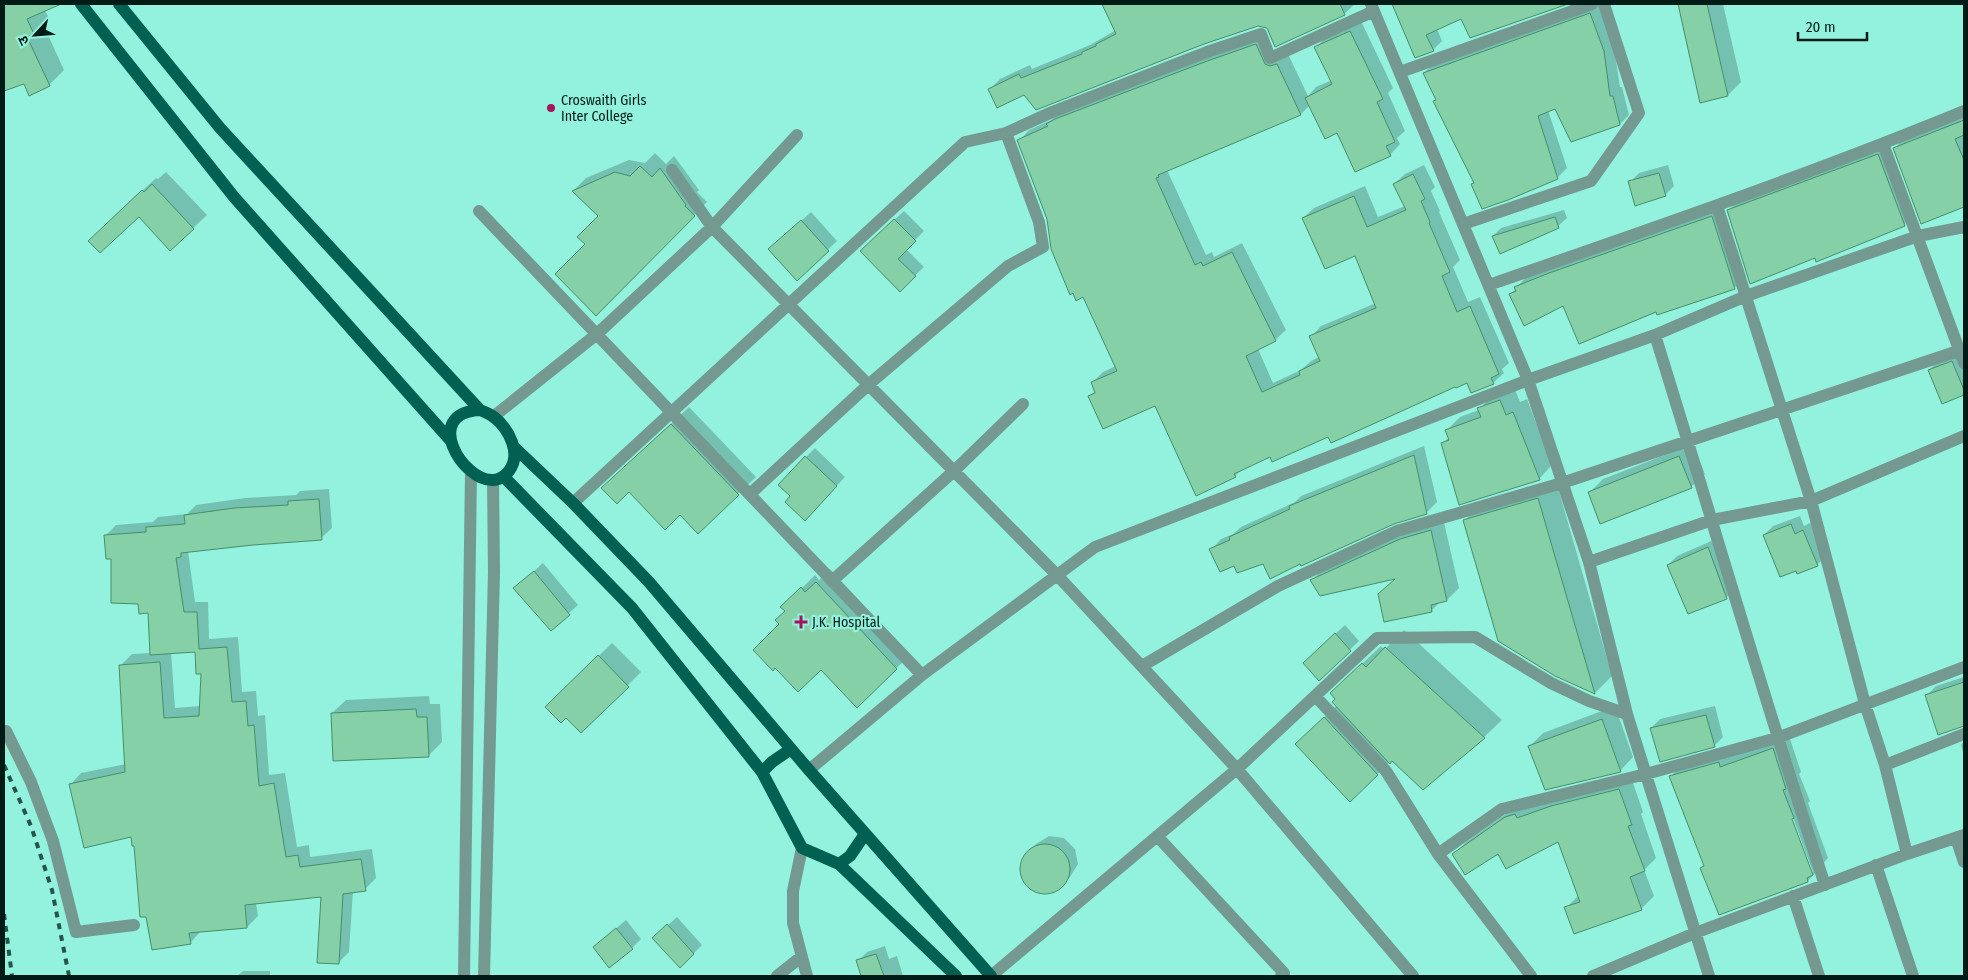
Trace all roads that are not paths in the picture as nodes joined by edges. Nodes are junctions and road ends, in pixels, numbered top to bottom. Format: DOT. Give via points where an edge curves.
graph roads {
  1 [pos="81,4"];
  2 [pos="119,4"];
  3 [pos="1592,4"];
  4 [pos="1604,4"];
  5 [pos="1373,8"];
  6 [pos="1400,72"];
  7 [pos="1964,111"];
  8 [pos="1006,133"];
  9 [pos="796,135"];
  10 [pos="1883,144"];
  11 [pos="672,170"];
  12 [pos="1717,206"];
  13 [pos="479,210"];
  14 [pos="1463,224"];
  15 [pos="712,227"];
  16 [pos="1964,227"];
  17 [pos="1918,236"];
  18 [pos="1489,285"];
  19 [pos="1746,296"];
  20 [pos="788,304"];
  21 [pos="597,334"];
  22 [pos="1655,335"];
  23 [pos="1962,350"];
  24 [pos="1964,364"];
  25 [pos="1528,380"];
  26 [pos="868,385"];
  27 [pos="1023,404"];
  28 [pos="1782,409"];
  29 [pos="480,410"];
  30 [pos="671,412"];
  31 [pos="494,417"];
  32 [pos="1964,436"];
  33 [pos="1688,440"];
  34 [pos="451,441"];
  35 [pos="514,447"];
  36 [pos="954,471"];
  37 [pos="471,472"];
  38 [pos="498,479"];
  39 [pos="1562,483"];
  40 [pos="750,494"];
  41 [pos="1811,501"];
  42 [pos="573,503"];
  43 [pos="1712,520"];
  44 [pos="1589,562"];
  45 [pos="1057,575"];
  46 [pos="832,581"];
  47 [pos="1142,666"];
  48 [pos="1964,667"];
  49 [pos="922,675"];
  50 [pos="1315,696"];
  51 [pos="1865,704"];
  52 [pos="1628,714"];
  53 [pos="4,732"];
  54 [pos="1964,734"];
  55 [pos="1777,738"];
  56 [pos="791,749"];
  57 [pos="1885,765"];
  58 [pos="1237,769"];
  59 [pos="808,770"];
  60 [pos="762,772"];
  61 [pos="1646,774"];
  62 [pos="865,834"];
  63 [pos="1157,836"];
  64 [pos="1960,836"];
  65 [pos="802,848"];
  66 [pos="1438,854"];
  67 [pos="1907,854"];
  68 [pos="1964,862"];
  69 [pos="839,864"];
  70 [pos="1876,865"];
  71 [pos="1825,885"];
  72 [pos="1793,896"];
  73 [pos="134,925"];
  74 [pos="1695,933"];
  75 [pos="801,957"];
  76 [pos="464,976"];
  77 [pos="484,976"];
  78 [pos="777,976"];
  79 [pos="807,976"];
  80 [pos="956,976"];
  81 [pos="991,976"];
  82 [pos="1281,976"];
  83 [pos="1413,976"];
  84 [pos="1531,976"];
  85 [pos="1593,976"];
  86 [pos="1710,976"];
  87 [pos="1819,976"];
  88 [pos="1912,976"];
  1 -- 34 [label="main road" via="234,197"];
  2 -- 29 [label="main road" via="220,128"];
  3 -- 6 [label="street"];
  4 -- 14 [label="street" via="1638,113 1590,181"];
  5 -- 6 [label="street"];
  5 -- 8 [label="street" via="1270,58 1261,34 1052,112"];
  6 -- 14 [label="street"];
  7 -- 10 [label="street"];
  8 -- 20 [label="street" via="965,142"];
  8 -- 26 [label="street" via="1039,222 1043,247 1008,266"];
  9 -- 15 [label="street"];
  10 -- 12 [label="street"];
  10 -- 17 [label="street"];
  11 -- 15 [label="street"];
  12 -- 18 [label="street"];
  12 -- 19 [label="street"];
  13 -- 21 [label="street"];
  14 -- 18 [label="street"];
  15 -- 20 [label="street"];
  15 -- 21 [label="street"];
  16 -- 17 [label="street"];
  17 -- 19 [label="street"];
  17 -- 23 [label="street"];
  18 -- 25 [label="street"];
  19 -- 22 [label="street"];
  19 -- 28 [label="street"];
  20 -- 26 [label="street"];
  20 -- 30 [label="street"];
  21 -- 30 [label="street"];
  21 -- 31 [label="street"];
  22 -- 25 [label="street"];
  22 -- 33 [label="street"];
  23 -- 24 [label="street"];
  23 -- 28 [label="street"];
  25 -- 39 [label="street"];
  25 -- 45 [label="street" via="1095,547"];
  26 -- 36 [label="street"];
  26 -- 40 [label="street"];
  27 -- 36 [label="street"];
  28 -- 33 [label="street"];
  28 -- 41 [label="street"];
  29 -- 31 [label="main road"];
  29 -- 34 [label="main road" via="468,411 456,418 450,429"];
  30 -- 40 [label="street"];
  30 -- 42 [label="street"];
  31 -- 35 [label="main road" via="508,433"];
  32 -- 41 [label="street"];
  33 -- 39 [label="street"];
  33 -- 43 [label="street"];
  34 -- 37 [label="main road"];
  35 -- 38 [label="main road" via="510,469"];
  35 -- 42 [label="main road"];
  36 -- 45 [label="street"];
  36 -- 46 [label="street"];
  37 -- 38 [label="main road" via="483,479"];
  37 -- 76 [label="street"];
  38 -- 60 [label="main road" via="632,608"];
  38 -- 77 [label="street"];
  39 -- 44 [label="street"];
  39 -- 47 [label="street" via="1397,531 1278,586"];
  40 -- 46 [label="street"];
  41 -- 43 [label="street"];
  41 -- 51 [label="street"];
  42 -- 56 [label="main road" via="649,582"];
  43 -- 44 [label="street"];
  43 -- 55 [label="street"];
  44 -- 52 [label="street"];
  45 -- 47 [label="street"];
  45 -- 49 [label="street"];
  46 -- 49 [label="street"];
  47 -- 58 [label="street"];
  48 -- 51 [label="street"];
  49 -- 59 [label="street"];
  50 -- 52 [label="street" via="1377,638 1475,637 1552,683 1589,701"];
  50 -- 58 [label="street"];
  50 -- 66 [label="street" via="1386,771"];
  51 -- 55 [label="street"];
  51 -- 57 [label="street"];
  52 -- 61 [label="street"];
  53 -- 73 [label="street" via="31,782 53,840 76,932"];
  54 -- 57 [label="street"];
  55 -- 61 [label="street"];
  55 -- 71 [label="street"];
  56 -- 59 [label="main road"];
  56 -- 60 [label="main road"];
  57 -- 67 [label="street"];
  58 -- 63 [label="street"];
  58 -- 83 [label="street"];
  59 -- 62 [label="main road"];
  60 -- 65 [label="main road"];
  61 -- 66 [label="street" via="1502,809"];
  61 -- 74 [label="street"];
  62 -- 69 [label="main road" via="850,856"];
  62 -- 81 [label="main road"];
  63 -- 81 [label="street"];
  63 -- 82 [label="street" via="1284,973"];
  64 -- 67 [label="street"];
  64 -- 68 [label="street"];
  65 -- 69 [label="main road"];
  65 -- 75 [label="street" via="793,891 793,923"];
  66 -- 84 [label="street"];
  67 -- 70 [label="street"];
  69 -- 80 [label="main road"];
  70 -- 71 [label="street"];
  70 -- 88 [label="street"];
  71 -- 72 [label="street"];
  72 -- 74 [label="street"];
  72 -- 87 [label="street"];
  74 -- 85 [label="street"];
  74 -- 86 [label="street"];
  75 -- 78 [label="street"];
  75 -- 79 [label="street"];
}
